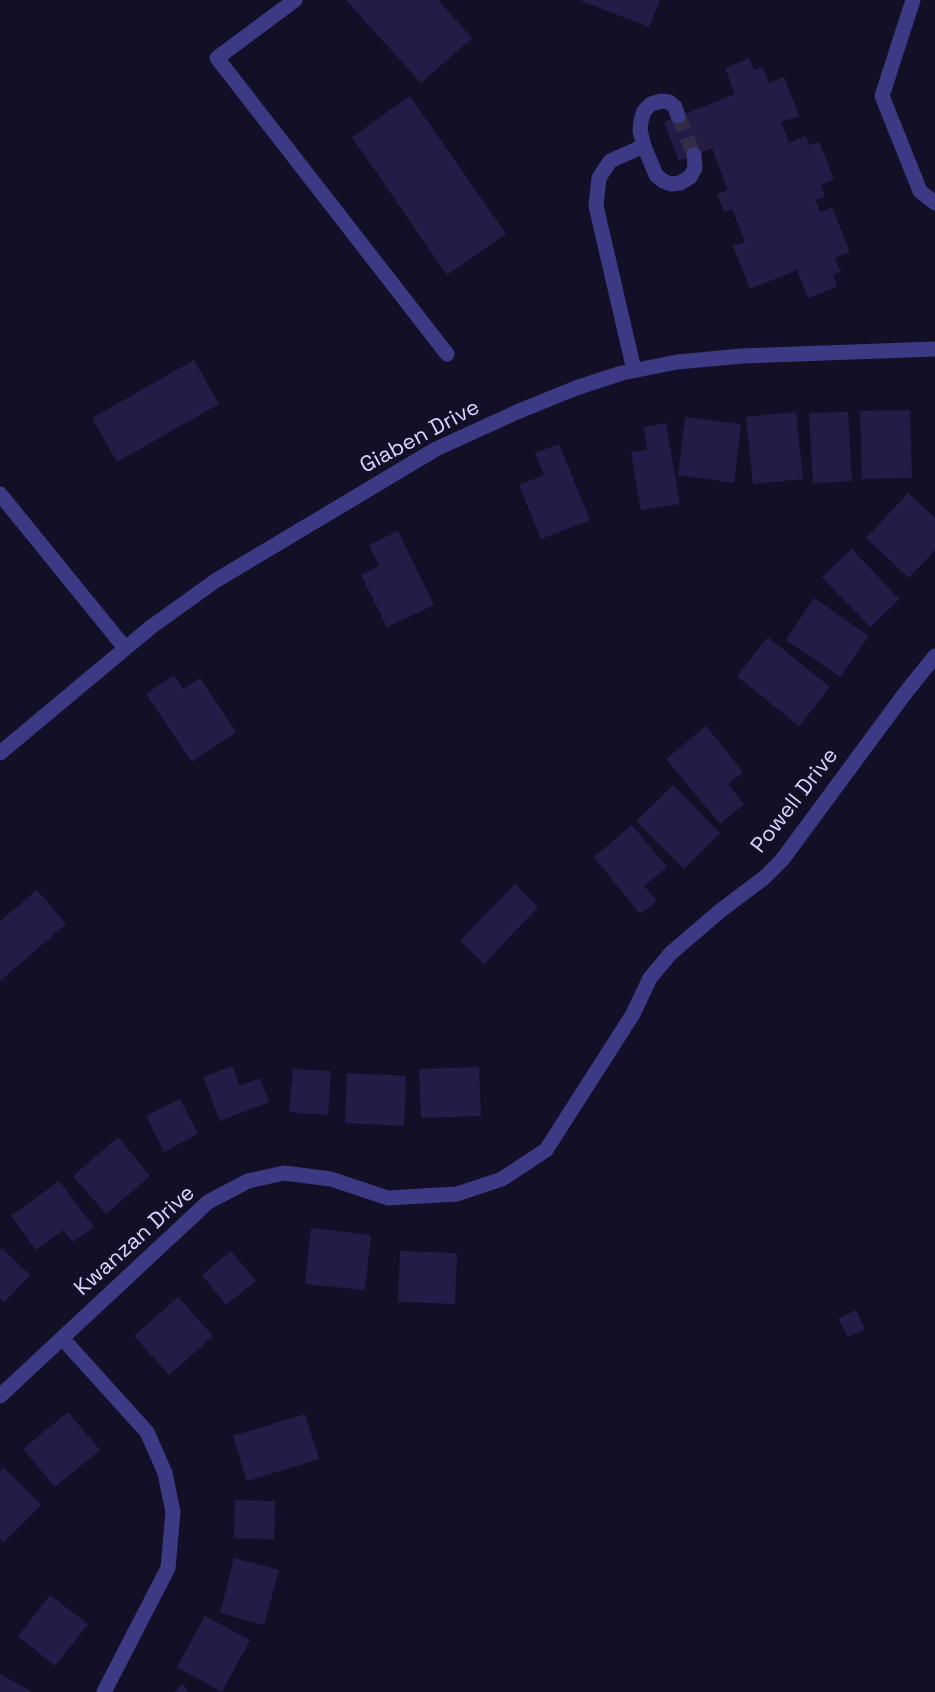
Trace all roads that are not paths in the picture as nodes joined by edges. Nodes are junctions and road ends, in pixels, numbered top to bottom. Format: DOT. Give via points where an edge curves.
graph roads {
  1 [pos="295,0"];
  2 [pos="913,0"];
  3 [pos="678,116"];
  4 [pos="644,146"];
  5 [pos="693,155"];
  6 [pos="935,202"];
  7 [pos="935,350"];
  8 [pos="447,354"];
  9 [pos="634,370"];
  10 [pos="0,494"];
  11 [pos="125,648"];
  12 [pos="935,656"];
  13 [pos="0,753"];
  14 [pos="633,1014"];
  15 [pos="62,1338"];
  16 [pos="0,1396"];
  17 [pos="104,1692"];
  1 -- 8 [label="street" via="217,58"];
  2 -- 6 [label="street" via="882,96 920,191"];
  3 -- 4 [label="street" via="669,102 651,104 641,121"];
  4 -- 5 [label="street" via="656,175 671,184 690,177 695,168"];
  4 -- 9 [label="street" via="610,161 598,178 596,206"];
  7 -- 9 [label="street, Giaben Drive" via="742,356"];
  9 -- 11 [label="street, Giaben Drive" via="576,387 436,449 215,581"];
  10 -- 11 [label="street"];
  11 -- 13 [label="street, Giaben Drive"];
  12 -- 14 [label="street, Powell Drive" via="782,860 671,953 650,978"];
  14 -- 15 [label="street, Kwanzan Drive" via="546,1150 502,1179 457,1194 388,1198 319,1177 284,1173 248,1180 208,1202"];
  15 -- 16 [label="street, Kwanzan Drive"];
  15 -- 17 [label="street" via="147,1432 165,1473 173,1512 168,1568"];
}
